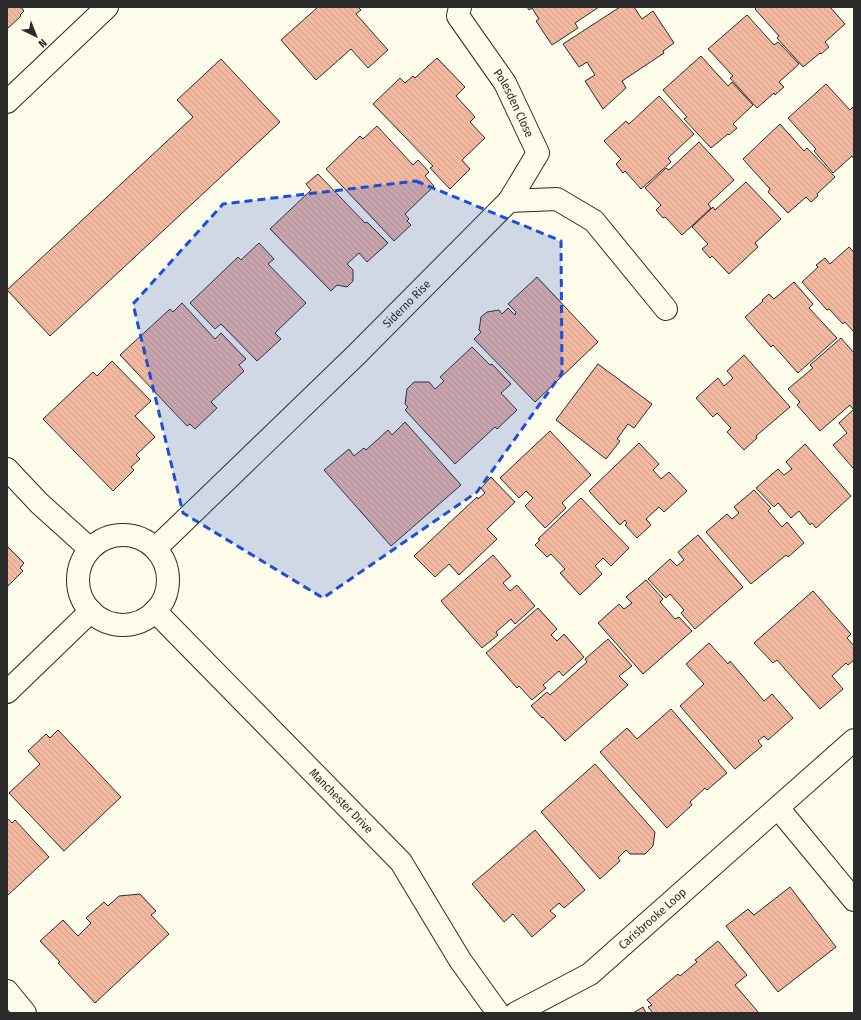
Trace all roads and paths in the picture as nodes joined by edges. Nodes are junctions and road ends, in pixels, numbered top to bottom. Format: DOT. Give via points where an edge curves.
graph roads {
  1 [pos="460,7"];
  2 [pos="102,8"];
  3 [pos="7,102"];
  4 [pos="509,201"];
  5 [pos="666,309"];
  6 [pos="7,469"];
  7 [pos="156,548"];
  8 [pos="90,549"];
  9 [pos="90,611"];
  10 [pos="155,611"];
  11 [pos="7,692"];
  12 [pos="854,740"];
  13 [pos="778,808"];
  14 [pos="854,900"];
  15 [pos="7,991"];
  16 [pos="25,1013"];
  17 [pos="498,1013"];
  18 [pos="516,1013"];
  1 -- 4 [label="street, Polesden Close" via="458,16 505,83 538,153"];
  2 -- 3 [label="street"];
  4 -- 5 [label="street" via="557,200 594,221"];
  4 -- 7 [label="street, Siderno Rise" via="355,356"];
  6 -- 8 [label="street"];
  7 -- 8 [label="street" via="144,539 116,535 102,540"];
  7 -- 10 [label="street" via="164,559 168,573 164,600"];
  8 -- 9 [label="street" via="78,573 78,587 82,600"];
  9 -- 10 [label="street" via="109,622 130,624 144,620"];
  9 -- 11 [label="street"];
  10 -- 17 [label="street, Manchester Drive" via="402,862 460,960"];
  12 -- 13 [label="street, Carisbrooke Loop"];
  13 -- 14 [label="street"];
  13 -- 18 [label="street, Carisbrooke Loop" via="590,974"];
  15 -- 16 [label="street"];
}
